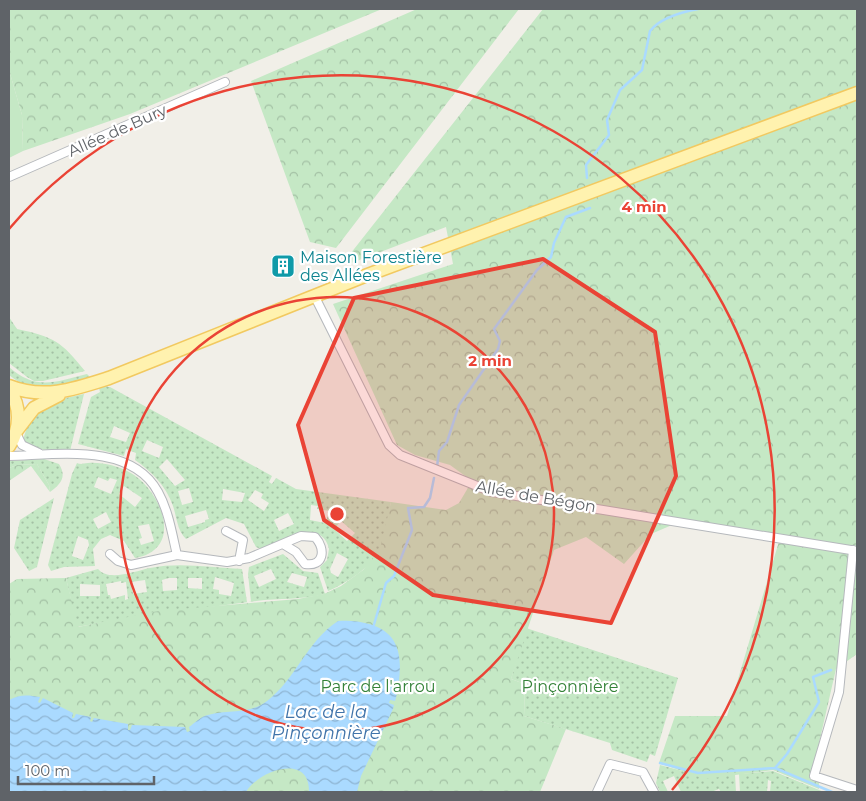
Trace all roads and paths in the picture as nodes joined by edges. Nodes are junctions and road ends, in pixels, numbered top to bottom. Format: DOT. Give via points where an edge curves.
graph roads {
  1 [pos="225,82"];
  2 [pos="857,93"];
  3 [pos="9,178"];
  4 [pos="314,295"];
  5 [pos="9,388"];
  6 [pos="75,388"];
  7 [pos="16,432"];
  8 [pos="9,446"];
  9 [pos="9,456"];
  10 [pos="53,456"];
  11 [pos="226,531"];
  12 [pos="283,544"];
  13 [pos="855,551"];
  14 [pos="110,554"];
  15 [pos="177,555"];
  16 [pos="239,561"];
  17 [pos="854,573"];
  18 [pos="857,582"];
  19 [pos="857,790"];
  20 [pos="597,792"];
  21 [pos="654,792"];
  1 -- 3 [label="street, Allée de Bury"];
  2 -- 4 [label="main road"];
  4 -- 6 [label="main road" via="124,373"];
  4 -- 13 [label="street, Allée de Bégon" via="389,445 400,455 492,492"];
  5 -- 6 [label="main road" via="40,394"];
  5 -- 7 [label="main road" via="17,406"];
  6 -- 7 [label="main road" via="34,408"];
  7 -- 8 [label="main road"];
  7 -- 10 [label="street" via="27,449"];
  9 -- 10 [label="street"];
  10 -- 15 [label="street" via="115,459 143,474 163,501"];
  11 -- 16 [label="street" via="243,540"];
  12 -- 12 [label="street" via="301,536 315,537 322,545 323,554 311,565 305,564 296,552"];
  12 -- 16 [label="street"];
  13 -- 17 [label="street"];
  14 -- 15 [label="street" via="131,565"];
  15 -- 16 [label="street"];
  17 -- 18 [label="street"];
  17 -- 19 [label="street" via="839,692 814,776"];
  20 -- 21 [label="street" via="610,764 643,772"];
}
